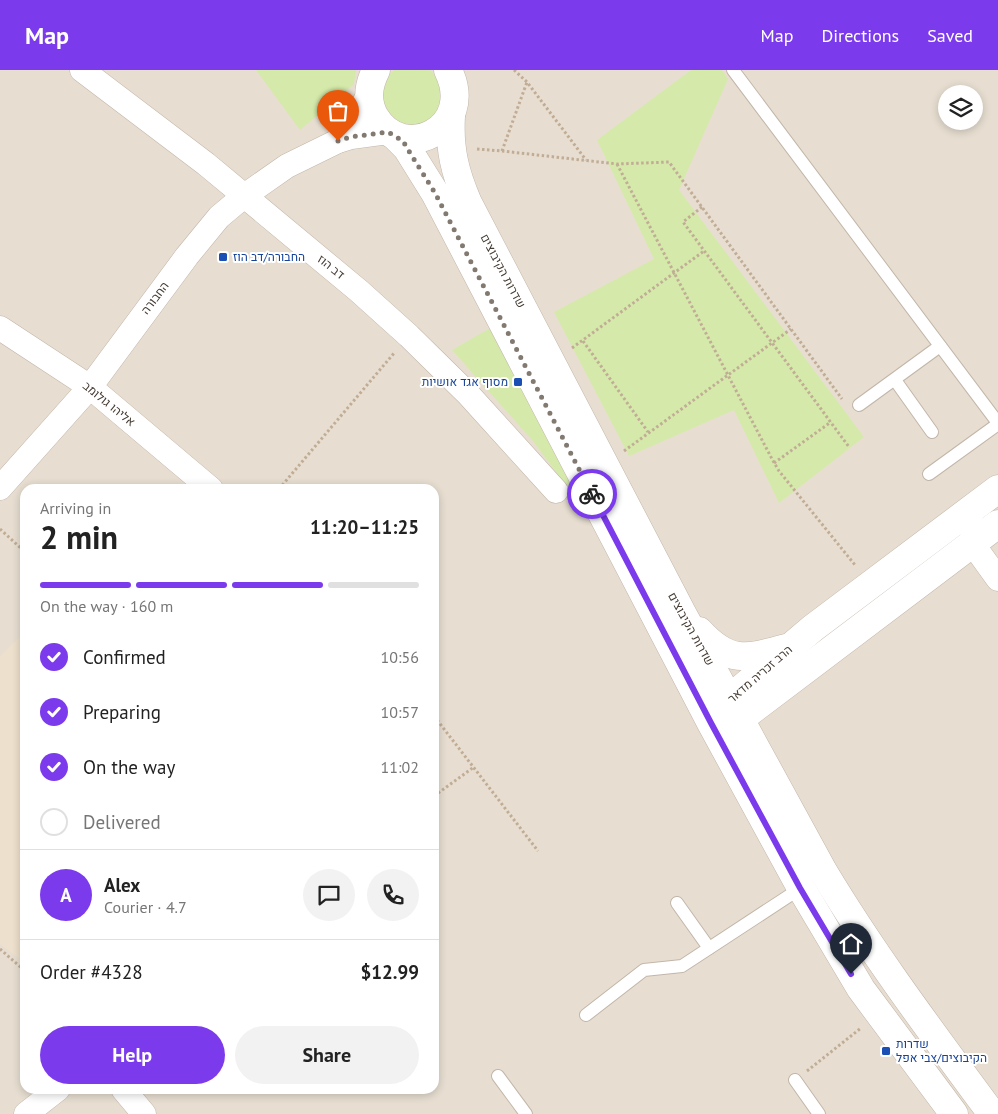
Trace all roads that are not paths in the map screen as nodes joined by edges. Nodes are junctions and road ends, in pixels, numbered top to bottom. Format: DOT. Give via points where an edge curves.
graph roads {
  1 [pos="82,70"];
  2 [pos="733,70"];
  3 [pos="371,80"];
  4 [pos="454,88"];
  5 [pos="392,134"];
  6 [pos="338,141"];
  7 [pos="244,196"];
  8 [pos="0,328"];
  9 [pos="940,346"];
  10 [pos="895,380"];
  11 [pos="90,387"];
  12 [pos="859,406"];
  13 [pos="998,424"];
  14 [pos="932,432"];
  15 [pos="929,474"];
  16 [pos="205,484"];
  17 [pos="0,488"];
  18 [pos="998,488"];
  19 [pos="556,491"];
  20 [pos="974,507"];
  21 [pos="998,524"];
  22 [pos="972,543"];
  23 [pos="998,578"];
  24 [pos="682,613"];
  25 [pos="792,646"];
  26 [pos="735,709"];
  27 [pos="711,723"];
  28 [pos="823,871"];
  29 [pos="800,888"];
  30 [pos="677,903"];
  31 [pos="709,948"];
  32 [pos="586,1015"];
  33 [pos="498,1076"];
  34 [pos="795,1080"];
  35 [pos="52,1094"];
  36 [pos="128,1094"];
  37 [pos="26,1114"];
  38 [pos="144,1114"];
  39 [pos="526,1114"];
  40 [pos="819,1114"];
  41 [pos="954,1114"];
  42 [pos="992,1114"];
  1 -- 7 [label="street, דב הוז"];
  2 -- 9 [label="lane"];
  3 -- 5 [label="street, שדרות הקיבוצים" via="371,110 378,122"];
  3 -- 6 [label="street, החבורה"];
  4 -- 5 [label="street" via="436,132 414,139"];
  4 -- 24 [label="street, שדרות הקיבוצים" via="451,148 468,203"];
  5 -- 6 [label="street, החבורה"];
  5 -- 27 [label="street, שדרות הקיבוצים" via="407,148 435,193"];
  6 -- 7 [label="street, החבורה" via="287,166"];
  7 -- 11 [label="street, החבורה" via="203,235"];
  7 -- 19 [label="street, דב הוז" via="360,290 409,336 468,394"];
  8 -- 11 [label="street, אליהו גולומב"];
  9 -- 10 [label="lane"];
  9 -- 13 [label="lane"];
  10 -- 12 [label="lane"];
  10 -- 14 [label="lane"];
  11 -- 16 [label="street, אליהו גולומב"];
  11 -- 17 [label="street, החבורה"];
  13 -- 15 [label="lane"];
  18 -- 20 [label="street, הרב זכריה מדאר"];
  20 -- 22 [label="street"];
  20 -- 25 [label="street, הרב זכריה מדאר"];
  21 -- 22 [label="street, הרב זכריה מדאר"];
  22 -- 23 [label="street"];
  22 -- 26 [label="street, הרב זכריה מדאר"];
  24 -- 25 [label="street" via="707,640 727,654 761,655"];
  24 -- 26 [label="street, שדרות הקיבוצים"];
  25 -- 26 [label="street, הרב זכריה מדאר"];
  26 -- 27 [label="street, הרב זכריה מדאר"];
  26 -- 28 [label="street, שדרות הקיבוצים"];
  27 -- 29 [label="street, שדרות הקיבוצים"];
  28 -- 29 [label="lane"];
  28 -- 42 [label="street, שדרות הקיבוצים" via="879,960"];
  29 -- 31 [label="lane"];
  29 -- 41 [label="street, שדרות הקיבוצים" via="846,967"];
  30 -- 31 [label="lane"];
  31 -- 32 [label="lane" via="682,966 644,970"];
  33 -- 39 [label="lane"];
  34 -- 40 [label="lane"];
  35 -- 37 [label="street"];
  36 -- 38 [label="street"];
}
